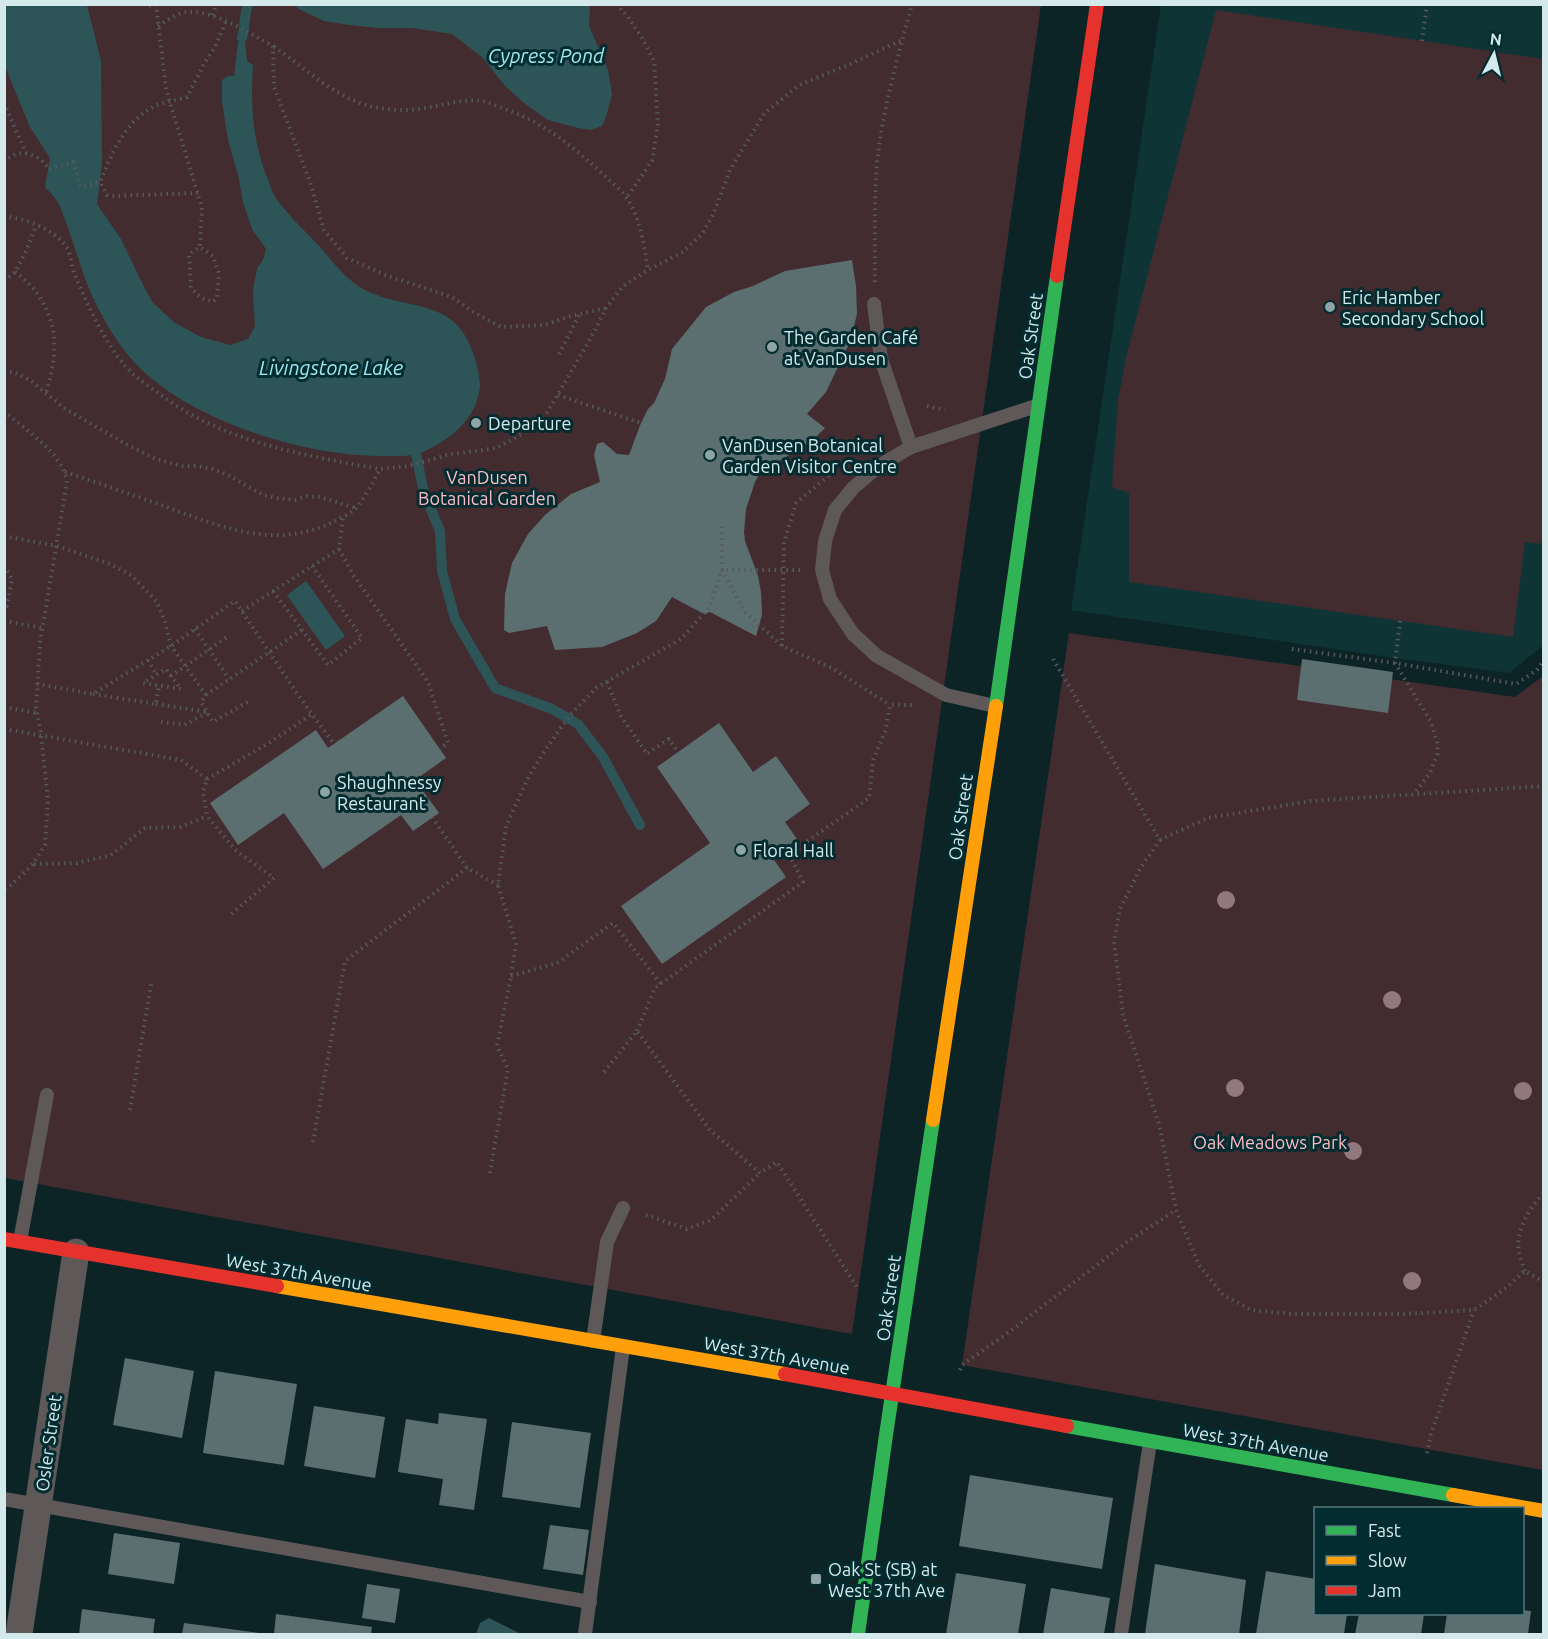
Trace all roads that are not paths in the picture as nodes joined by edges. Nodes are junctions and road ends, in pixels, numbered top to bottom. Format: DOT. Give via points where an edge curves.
graph roads {
  1 [pos="1097,4"];
  2 [pos="874,304"];
  3 [pos="1038,405"];
  4 [pos="911,447"];
  5 [pos="994,706"];
  6 [pos="48,1095"];
  7 [pos="623,1208"];
  8 [pos="4,1239"];
  9 [pos="20,1241"];
  10 [pos="76,1252"];
  11 [pos="593,1341"];
  12 [pos="623,1347"];
  13 [pos="892,1394"];
  14 [pos="1150,1442"];
  15 [pos="4,1499"];
  16 [pos="38,1505"];
  17 [pos="1521,1507"];
  18 [pos="1524,1507"];
  19 [pos="1544,1511"];
  20 [pos="590,1602"];
  21 [pos="19,1635"];
  22 [pos="585,1635"];
  23 [pos="858,1635"];
  24 [pos="1121,1635"];
  1 -- 3 [label="main road, Oak Street"];
  2 -- 4 [label="lane" via="881,359"];
  3 -- 4 [label="lane"];
  3 -- 5 [label="main road, Oak Street"];
  4 -- 5 [label="lane" via="879,466 835,510 825,541 822,570 830,599 853,634 877,656 946,695"];
  5 -- 13 [label="main road, Oak Street"];
  6 -- 9 [label="lane"];
  7 -- 11 [label="lane" via="607,1242"];
  8 -- 9 [label="main road, West 37th Avenue"];
  9 -- 10 [label="main road, West 37th Avenue"];
  10 -- 11 [label="main road, West 37th Avenue"];
  10 -- 16 [label="street, Osler Street"];
  11 -- 12 [label="main road, West 37th Avenue"];
  12 -- 13 [label="main road, West 37th Avenue"];
  12 -- 20 [label="lane"];
  13 -- 14 [label="main road, West 37th Avenue"];
  13 -- 23 [label="main road, Oak Street"];
  14 -- 17 [label="main road, West 37th Avenue"];
  14 -- 24 [label="lane"];
  15 -- 16 [label="lane"];
  16 -- 20 [label="lane"];
  16 -- 21 [label="street, Osler Street"];
  18 -- 19 [label="main road, West 37th Avenue"];
  20 -- 22 [label="lane"];
}
